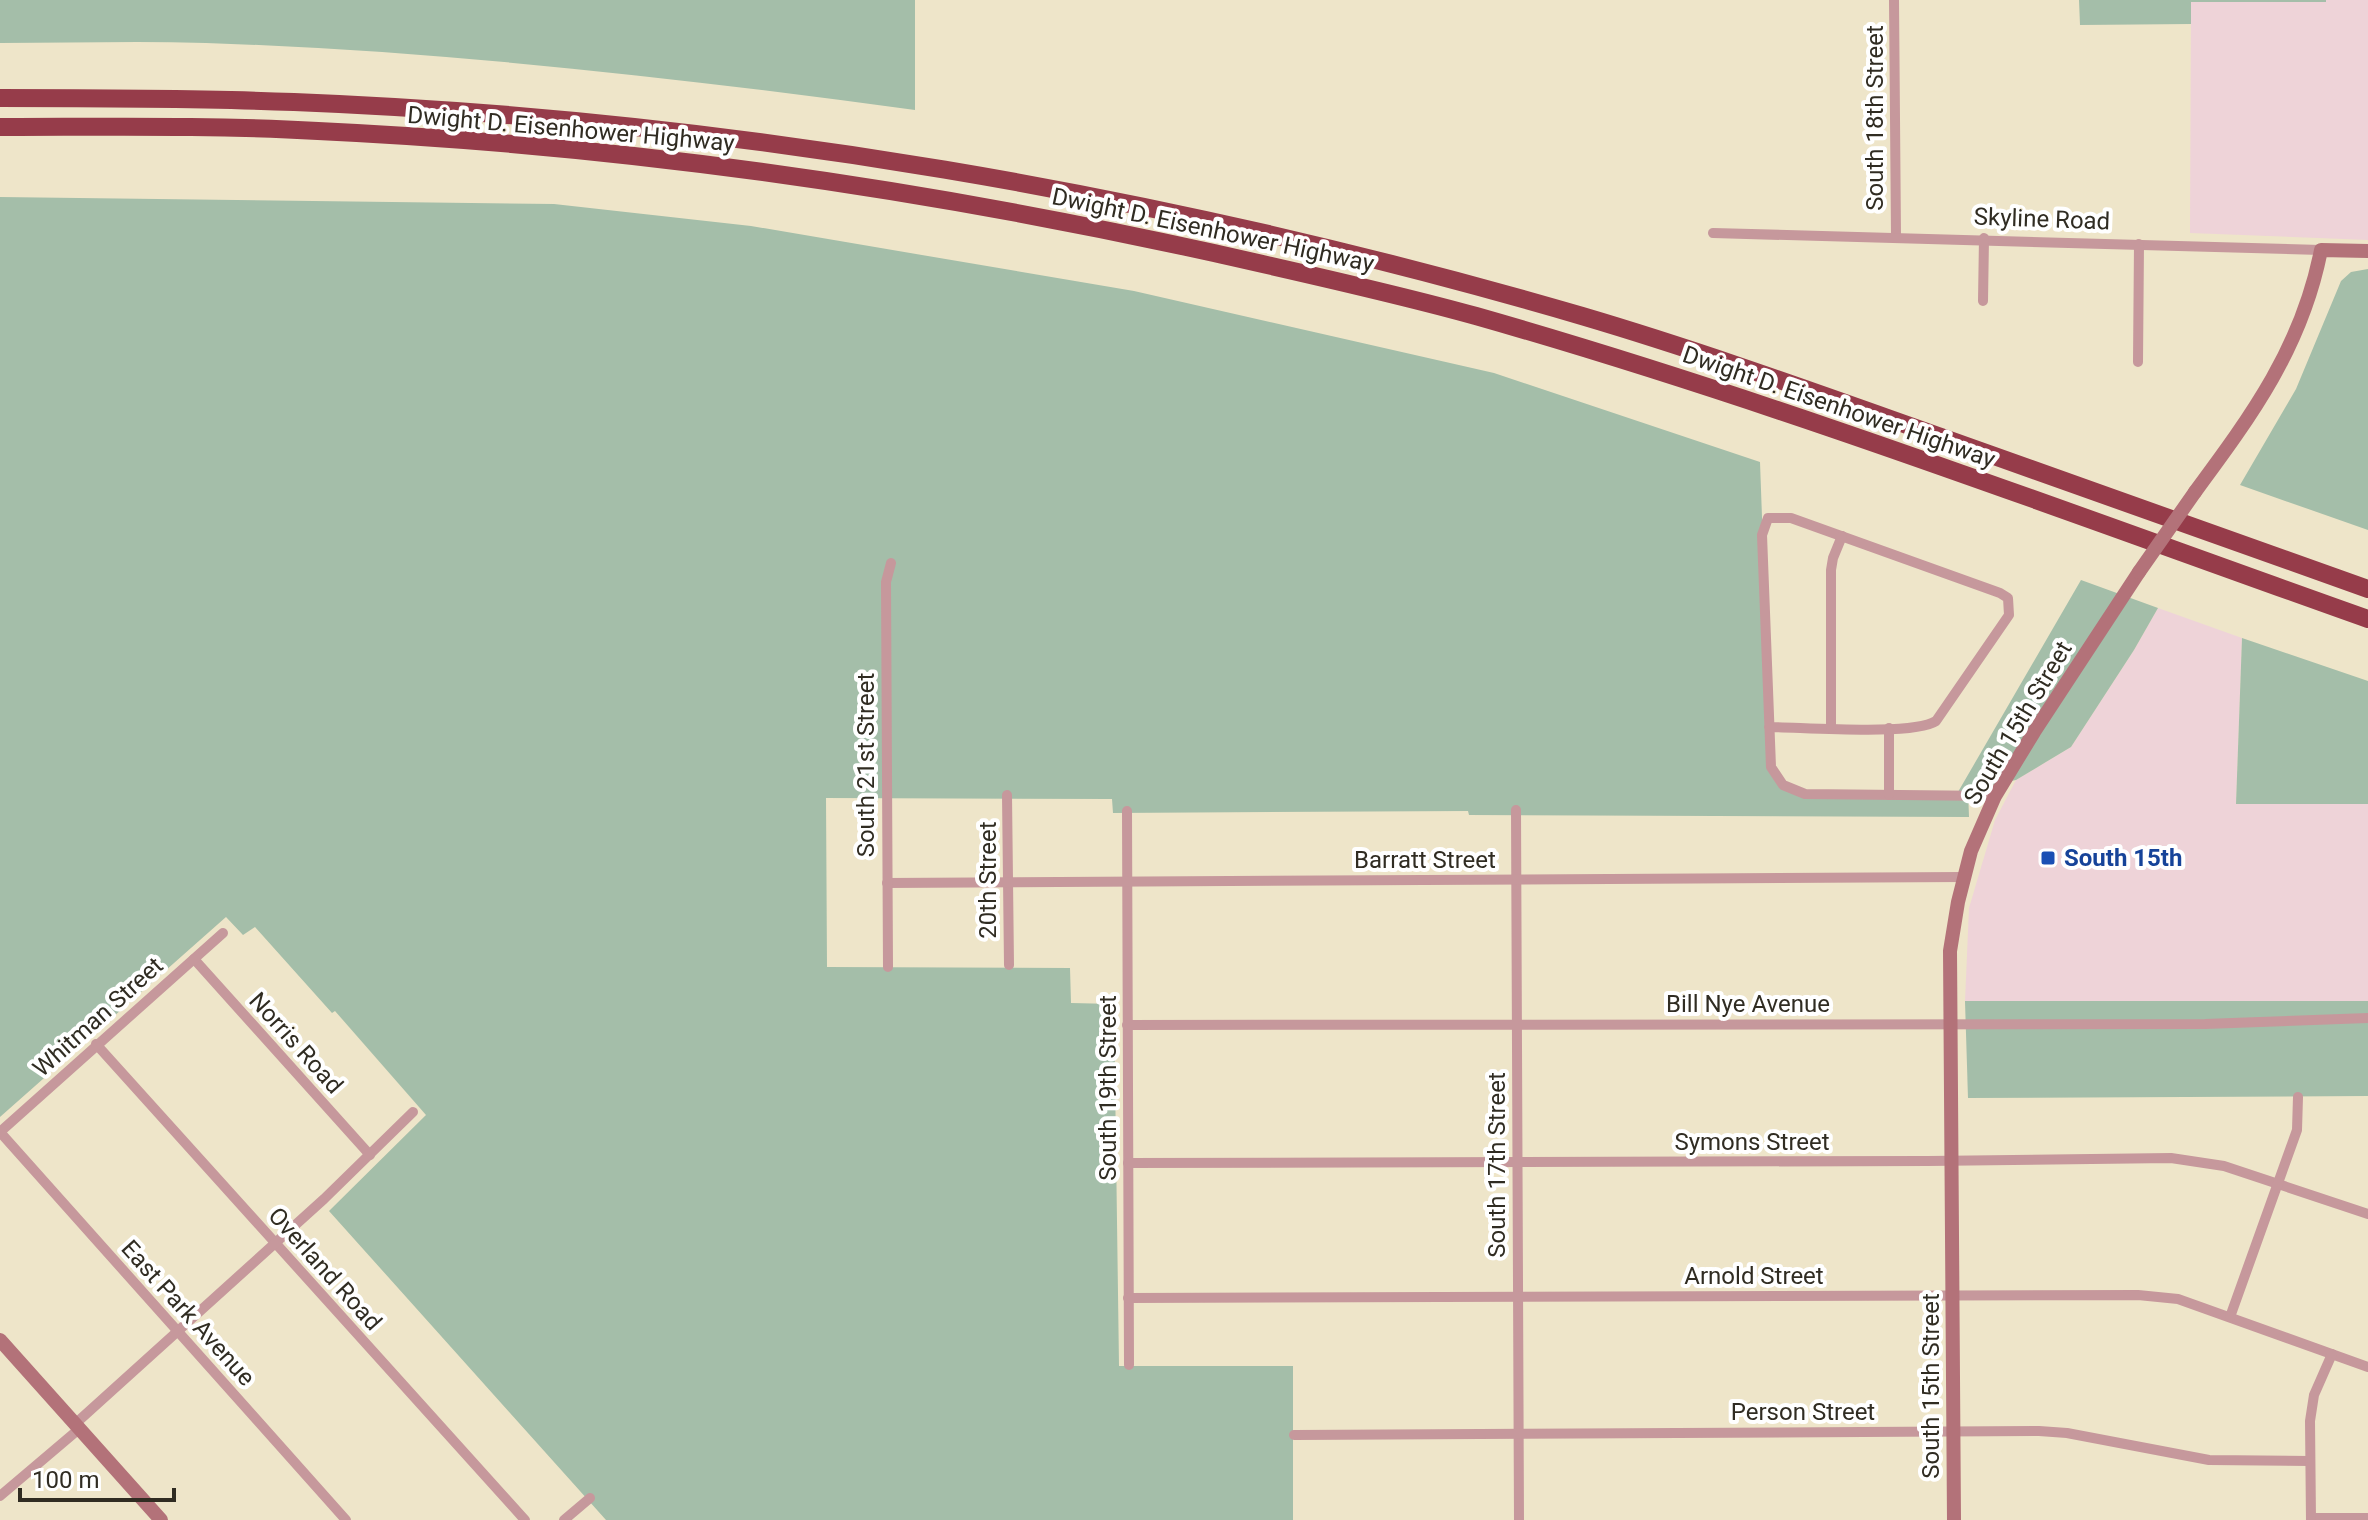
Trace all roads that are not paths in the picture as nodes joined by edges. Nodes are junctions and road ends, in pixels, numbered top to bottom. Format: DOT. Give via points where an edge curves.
graph roads {
  1 [pos="1894,0"];
  2 [pos="0,98"];
  3 [pos="0,127"];
  4 [pos="1713,233"];
  5 [pos="1896,236"];
  6 [pos="1984,238"];
  7 [pos="2139,244"];
  8 [pos="2321,250"];
  9 [pos="2368,251"];
  10 [pos="1983,301"];
  11 [pos="2138,362"];
  12 [pos="1842,536"];
  13 [pos="891,563"];
  14 [pos="2368,589"];
  15 [pos="2368,619"];
  16 [pos="1769,727"];
  17 [pos="1831,728"];
  18 [pos="1889,728"];
  19 [pos="1007,795"];
  20 [pos="1889,795"];
  21 [pos="1995,796"];
  22 [pos="1516,810"];
  23 [pos="1127,811"];
  24 [pos="1964,877"];
  25 [pos="1516,879"];
  26 [pos="1008,882"];
  27 [pos="1127,882"];
  28 [pos="887,883"];
  29 [pos="223,933"];
  30 [pos="194,959"];
  31 [pos="1009,965"];
  32 [pos="888,967"];
  33 [pos="2368,1018"];
  34 [pos="1951,1023"];
  35 [pos="1517,1024"];
  36 [pos="1127,1025"];
  37 [pos="96,1044"];
  38 [pos="2298,1097"];
  39 [pos="413,1112"];
  40 [pos="0,1132"];
  41 [pos="370,1155"];
  42 [pos="1952,1161"];
  43 [pos="1128,1163"];
  44 [pos="1517,1163"];
  45 [pos="2278,1183"];
  46 [pos="2368,1214"];
  47 [pos="276,1243"];
  48 [pos="1953,1296"];
  49 [pos="1518,1297"];
  50 [pos="1128,1298"];
  51 [pos="2230,1317"];
  52 [pos="177,1331"];
  53 [pos="0,1340"];
  54 [pos="2332,1354"];
  55 [pos="1129,1365"];
  56 [pos="2368,1367"];
  57 [pos="77,1426"];
  58 [pos="1518,1432"];
  59 [pos="1953,1433"];
  60 [pos="1294,1435"];
  61 [pos="2310,1461"];
  62 [pos="0,1496"];
  63 [pos="590,1498"];
  64 [pos="2368,1518"];
  65 [pos="2311,1519"];
  66 [pos="161,1520"];
  67 [pos="346,1520"];
  68 [pos="525,1520"];
  69 [pos="564,1520"];
  70 [pos="1519,1520"];
  71 [pos="1954,1520"];
  1 -- 5 [label="street, South 18th Street"];
  2 -- 14 [label="highway, Dwight D. Eisenhower Highway" via="295,102 503,115 862,157 1078,194 1263,233 1581,316 1735,364"];
  3 -- 15 [label="highway, Dwight D. Eisenhower Highway" via="318,131 448,140 735,168 1077,223 1336,280 1600,353 1884,447"];
  4 -- 5 [label="street, Skyline Road"];
  5 -- 6 [label="street, Skyline Road"];
  6 -- 7 [label="street, Skyline Road"];
  6 -- 10 [label="street"];
  7 -- 8 [label="street, Skyline Road"];
  7 -- 11 [label="street"];
  8 -- 9 [label="main road, Skyline Road"];
  8 -- 21 [label="main road, South 15th Street, bridge" via="2309,302 2289,350 2252,414 2139,572"];
  12 -- 16 [label="street" via="1791,518 1768,518 1762,535"];
  12 -- 17 [label="street" via="1831,570"];
  12 -- 18 [label="street" via="2000,593 2010,603 2009,615 1936,721"];
  13 -- 28 [label="street, South 21st Street" via="885,593"];
  16 -- 17 [label="street"];
  16 -- 20 [label="street" via="1771,767 1783,785 1805,794"];
  17 -- 18 [label="street"];
  18 -- 20 [label="street"];
  19 -- 26 [label="street, 20th Street"];
  20 -- 21 [label="street"];
  21 -- 24 [label="main road, South 15th Street"];
  22 -- 25 [label="street, South 17th Street"];
  23 -- 27 [label="street, South 19th Street"];
  24 -- 25 [label="street, Barratt Street"];
  24 -- 34 [label="main road, South 15th Street" via="1950,951"];
  25 -- 27 [label="street, Barratt Street"];
  25 -- 35 [label="street, South 17th Street"];
  26 -- 27 [label="street, Barratt Street"];
  26 -- 28 [label="street, Barratt Street"];
  26 -- 31 [label="street, 20th Street"];
  27 -- 36 [label="street, South 19th Street"];
  28 -- 32 [label="street, South 21st Street"];
  29 -- 30 [label="street, Whitman Street"];
  30 -- 37 [label="street, Whitman Street"];
  30 -- 41 [label="street, Norris Road"];
  33 -- 34 [label="street, Bill Nye Avenue" via="2205,1024"];
  34 -- 35 [label="street, Bill Nye Avenue"];
  34 -- 42 [label="main road, South 15th Street"];
  35 -- 36 [label="street, Bill Nye Avenue"];
  35 -- 44 [label="street, South 17th Street"];
  36 -- 43 [label="street, South 19th Street"];
  37 -- 40 [label="street, Whitman Street"];
  37 -- 47 [label="street, Overland Road"];
  38 -- 45 [label="street" via="2297,1130"];
  39 -- 41 [label="street"];
  40 -- 52 [label="street, East Park Avenue"];
  41 -- 47 [label="street"];
  42 -- 44 [label="street, Symons Street"];
  42 -- 45 [label="street, Symons Street" via="2171,1158 2224,1166"];
  42 -- 48 [label="main road, South 15th Street"];
  43 -- 44 [label="street, Symons Street"];
  43 -- 50 [label="street, South 19th Street"];
  44 -- 49 [label="street, South 17th Street"];
  45 -- 46 [label="street, Symons Street"];
  45 -- 51 [label="street"];
  47 -- 52 [label="street"];
  47 -- 68 [label="street, Overland Road"];
  48 -- 49 [label="street, Arnold Street"];
  48 -- 51 [label="street, Arnold Street" via="2138,1295 2178,1299"];
  48 -- 59 [label="main road, South 15th Street"];
  49 -- 50 [label="street, Arnold Street"];
  49 -- 58 [label="street, South 17th Street"];
  50 -- 55 [label="street, South 19th Street"];
  51 -- 54 [label="street, Arnold Street"];
  52 -- 57 [label="street"];
  52 -- 67 [label="street, East Park Avenue"];
  53 -- 57 [label="main road"];
  54 -- 56 [label="street, Arnold Street"];
  54 -- 61 [label="street" via="2314,1395"];
  57 -- 62 [label="street"];
  57 -- 66 [label="main road"];
  58 -- 59 [label="street, Person Street"];
  58 -- 60 [label="street, Person Street"];
  58 -- 70 [label="street, South 17th Street"];
  59 -- 61 [label="street, Person Street" via="2067,1433 2209,1460"];
  59 -- 71 [label="main road, South 15th Street"];
  61 -- 65 [label="street"];
  63 -- 69 [label="street"];
  64 -- 65 [label="street"];
}
